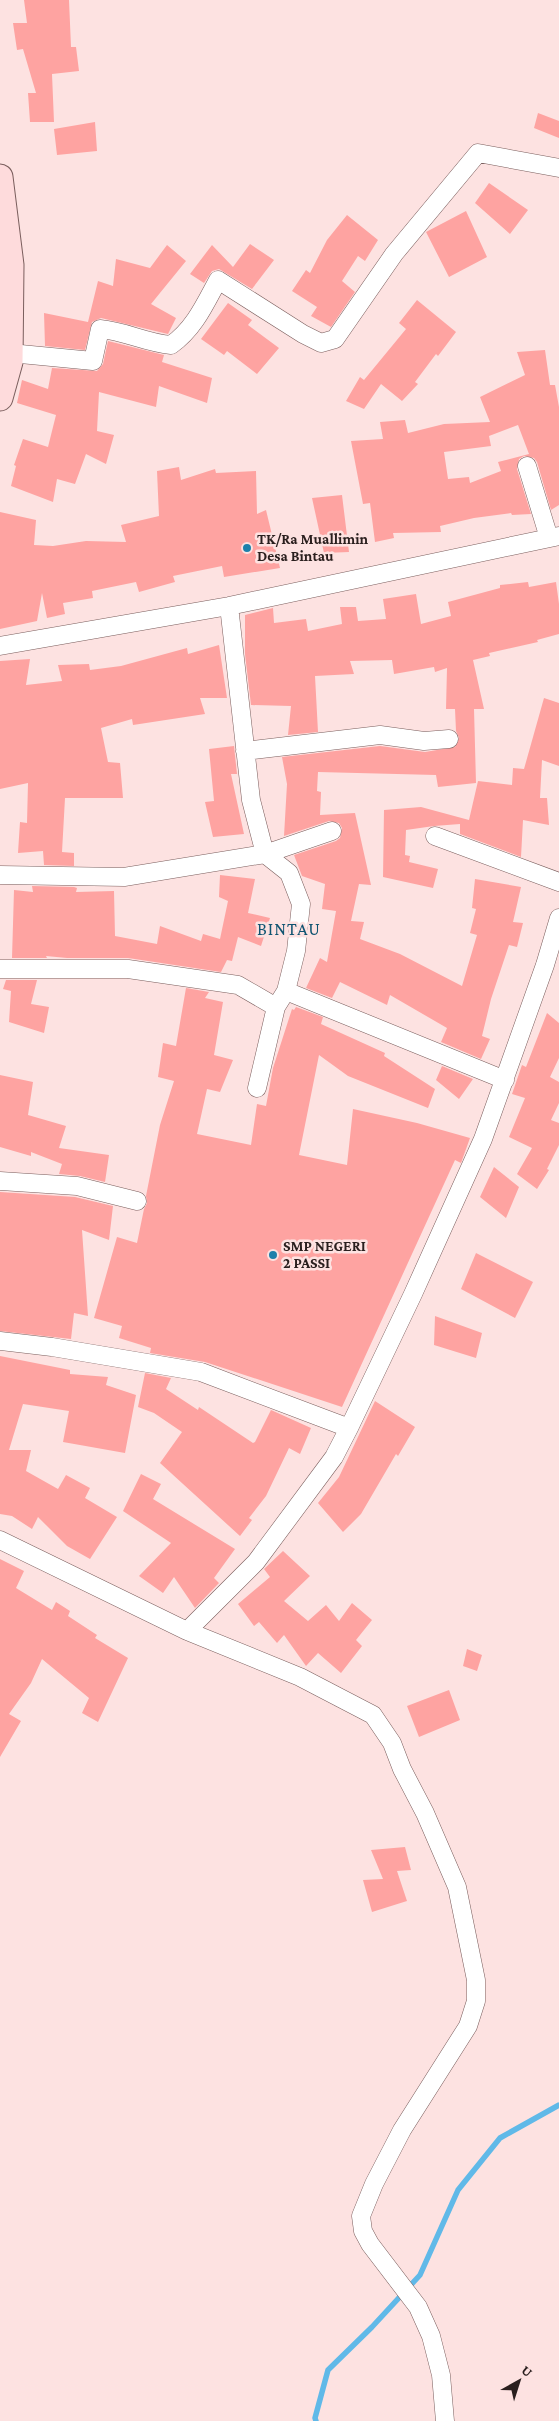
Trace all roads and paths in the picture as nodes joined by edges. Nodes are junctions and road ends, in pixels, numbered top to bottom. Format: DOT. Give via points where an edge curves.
graph roads {
  1 [pos="559,168"];
  2 [pos="0,177"];
  3 [pos="1,205"];
  4 [pos="10,354"];
  5 [pos="0,398"];
  6 [pos="527,466"];
  7 [pos="554,537"];
  8 [pos="229,606"];
  9 [pos="0,646"];
  10 [pos="449,739"];
  11 [pos="245,751"];
  12 [pos="332,831"];
  13 [pos="435,836"];
  14 [pos="265,854"];
  15 [pos="0,875"];
  16 [pos="559,882"];
  17 [pos="559,918"];
  18 [pos="0,970"];
  19 [pos="286,991"];
  20 [pos="276,1007"];
  21 [pos="505,1080"];
  22 [pos="257,1088"];
  23 [pos="0,1181"];
  24 [pos="137,1201"];
  25 [pos="0,1341"];
  26 [pos="349,1428"];
  27 [pos="0,1540"];
  28 [pos="187,1631"];
  29 [pos="445,2421"];
  1 -- 4 [label="street" via="478,153 394,254 335,339 321,343 303,334 218,280 200,314 183,337 171,345 155,344 115,330 100,329 93,361"];
  2 -- 3 [label="street"];
  3 -- 4 [label="street" via="11,265"];
  4 -- 5 [label="street"];
  6 -- 7 [label="street"];
  7 -- 8 [label="street"];
  8 -- 9 [label="street"];
  8 -- 11 [label="street"];
  10 -- 11 [label="street" via="424,742 380,735"];
  11 -- 14 [label="street" via="251,800"];
  12 -- 14 [label="street"];
  13 -- 16 [label="street"];
  14 -- 15 [label="street" via="124,877"];
  14 -- 19 [label="street" via="289,873 301,904 296,951"];
  17 -- 21 [label="street"];
  18 -- 20 [label="street" via="128,969 238,985"];
  19 -- 20 [label="street"];
  19 -- 21 [label="street"];
  20 -- 22 [label="street"];
  21 -- 26 [label="street" via="479,1148"];
  23 -- 24 [label="street" via="78,1186"];
  25 -- 26 [label="street" via="52,1346 201,1372"];
  26 -- 28 [label="street" via="334,1457 256,1562"];
  27 -- 28 [label="street"];
  28 -- 29 [label="street" via="300,1677 373,1715 392,1744 457,1887 476,1980 476,2001 468,2026 402,2130 361,2216 362,2231 413,2301 432,2336 441,2375"];
}
